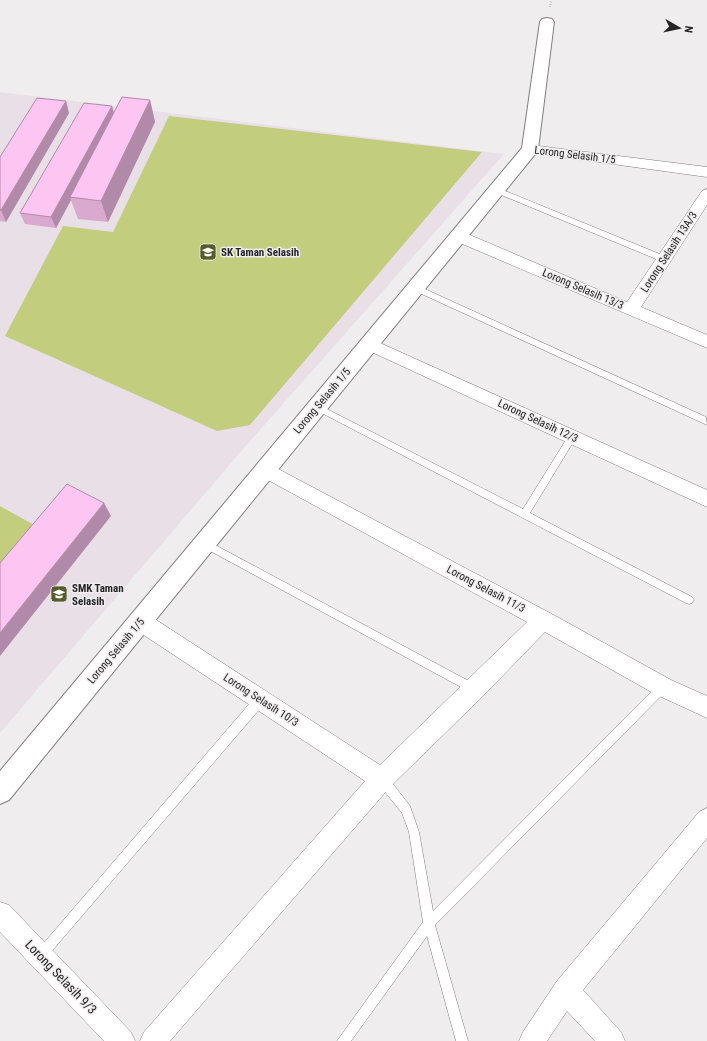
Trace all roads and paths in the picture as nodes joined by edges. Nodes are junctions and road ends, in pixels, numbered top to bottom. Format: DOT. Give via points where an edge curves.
graph roads {
  1 [pos="547,22"];
  2 [pos="530,149"];
  3 [pos="707,172"];
  4 [pos="496,190"];
  5 [pos="707,194"];
  6 [pos="458,236"];
  7 [pos="664,259"];
  8 [pos="416,288"];
  9 [pos="631,310"];
  10 [pos="707,342"];
  11 [pos="369,344"];
  12 [pos="317,407"];
  13 [pos="707,422"];
  14 [pos="572,437"];
  15 [pos="265,470"];
  16 [pos="707,499"];
  17 [pos="525,514"];
  18 [pos="204,543"];
  19 [pos="689,600"];
  20 [pos="543,620"];
  21 [pos="140,621"];
  22 [pos="662,687"];
  23 [pos="475,689"];
  24 [pos="260,700"];
  25 [pos="707,707"];
  26 [pos="382,779"];
  27 [pos="0,791"];
  28 [pos="707,820"];
  29 [pos="0,914"];
  30 [pos="429,923"];
  31 [pos="41,956"];
  32 [pos="566,990"];
  33 [pos="122,1041"];
  34 [pos="153,1041"];
  35 [pos="343,1041"];
  36 [pos="462,1041"];
  37 [pos="532,1041"];
  38 [pos="612,1041"];
  1 -- 2 [label="street"];
  2 -- 3 [label="street, Lorong Selasih 1/5"];
  2 -- 4 [label="street, Lorong Selasih 1/5"];
  4 -- 6 [label="street, Lorong Selasih 1/5"];
  4 -- 7 [label="lane"];
  5 -- 7 [label="street, Lorong Selasih 13A/3"];
  6 -- 8 [label="street, Lorong Selasih 1/5"];
  6 -- 9 [label="street, Lorong Selasih 13/3"];
  7 -- 9 [label="street, Lorong Selasih 13A/3"];
  8 -- 11 [label="street, Lorong Selasih 1/5"];
  8 -- 13 [label="lane"];
  9 -- 10 [label="street, Lorong Selasih 13/3"];
  11 -- 12 [label="street, Lorong Selasih 1/5"];
  11 -- 14 [label="street, Lorong Selasih 12/3"];
  12 -- 15 [label="street, Lorong Selasih 1/5"];
  12 -- 17 [label="lane"];
  14 -- 16 [label="street, Lorong Selasih 12/3"];
  14 -- 17 [label="lane"];
  15 -- 18 [label="street, Lorong Selasih 1/5"];
  15 -- 20 [label="street, Lorong Selasih 11/3"];
  17 -- 19 [label="lane"];
  18 -- 21 [label="street, Lorong Selasih 1/5"];
  18 -- 23 [label="lane"];
  20 -- 22 [label="street, Lorong Selasih 11/3"];
  20 -- 23 [label="street"];
  21 -- 24 [label="street, Lorong Selasih 10/3"];
  21 -- 27 [label="street, Lorong Selasih 1/5"];
  22 -- 25 [label="street, Lorong Selasih 11/3"];
  22 -- 30 [label="lane"];
  23 -- 26 [label="street"];
  24 -- 26 [label="street, Lorong Selasih 10/3"];
  24 -- 31 [label="lane"];
  26 -- 30 [label="lane" via="406,810 414,832"];
  26 -- 34 [label="street"];
  28 -- 32 [label="street"];
  29 -- 31 [label="street, Lorong Selasih 9/3"];
  30 -- 35 [label="lane"];
  30 -- 36 [label="lane"];
  31 -- 33 [label="street, Lorong Selasih 9/3"];
  32 -- 37 [label="street"];
  32 -- 38 [label="street"];
}
